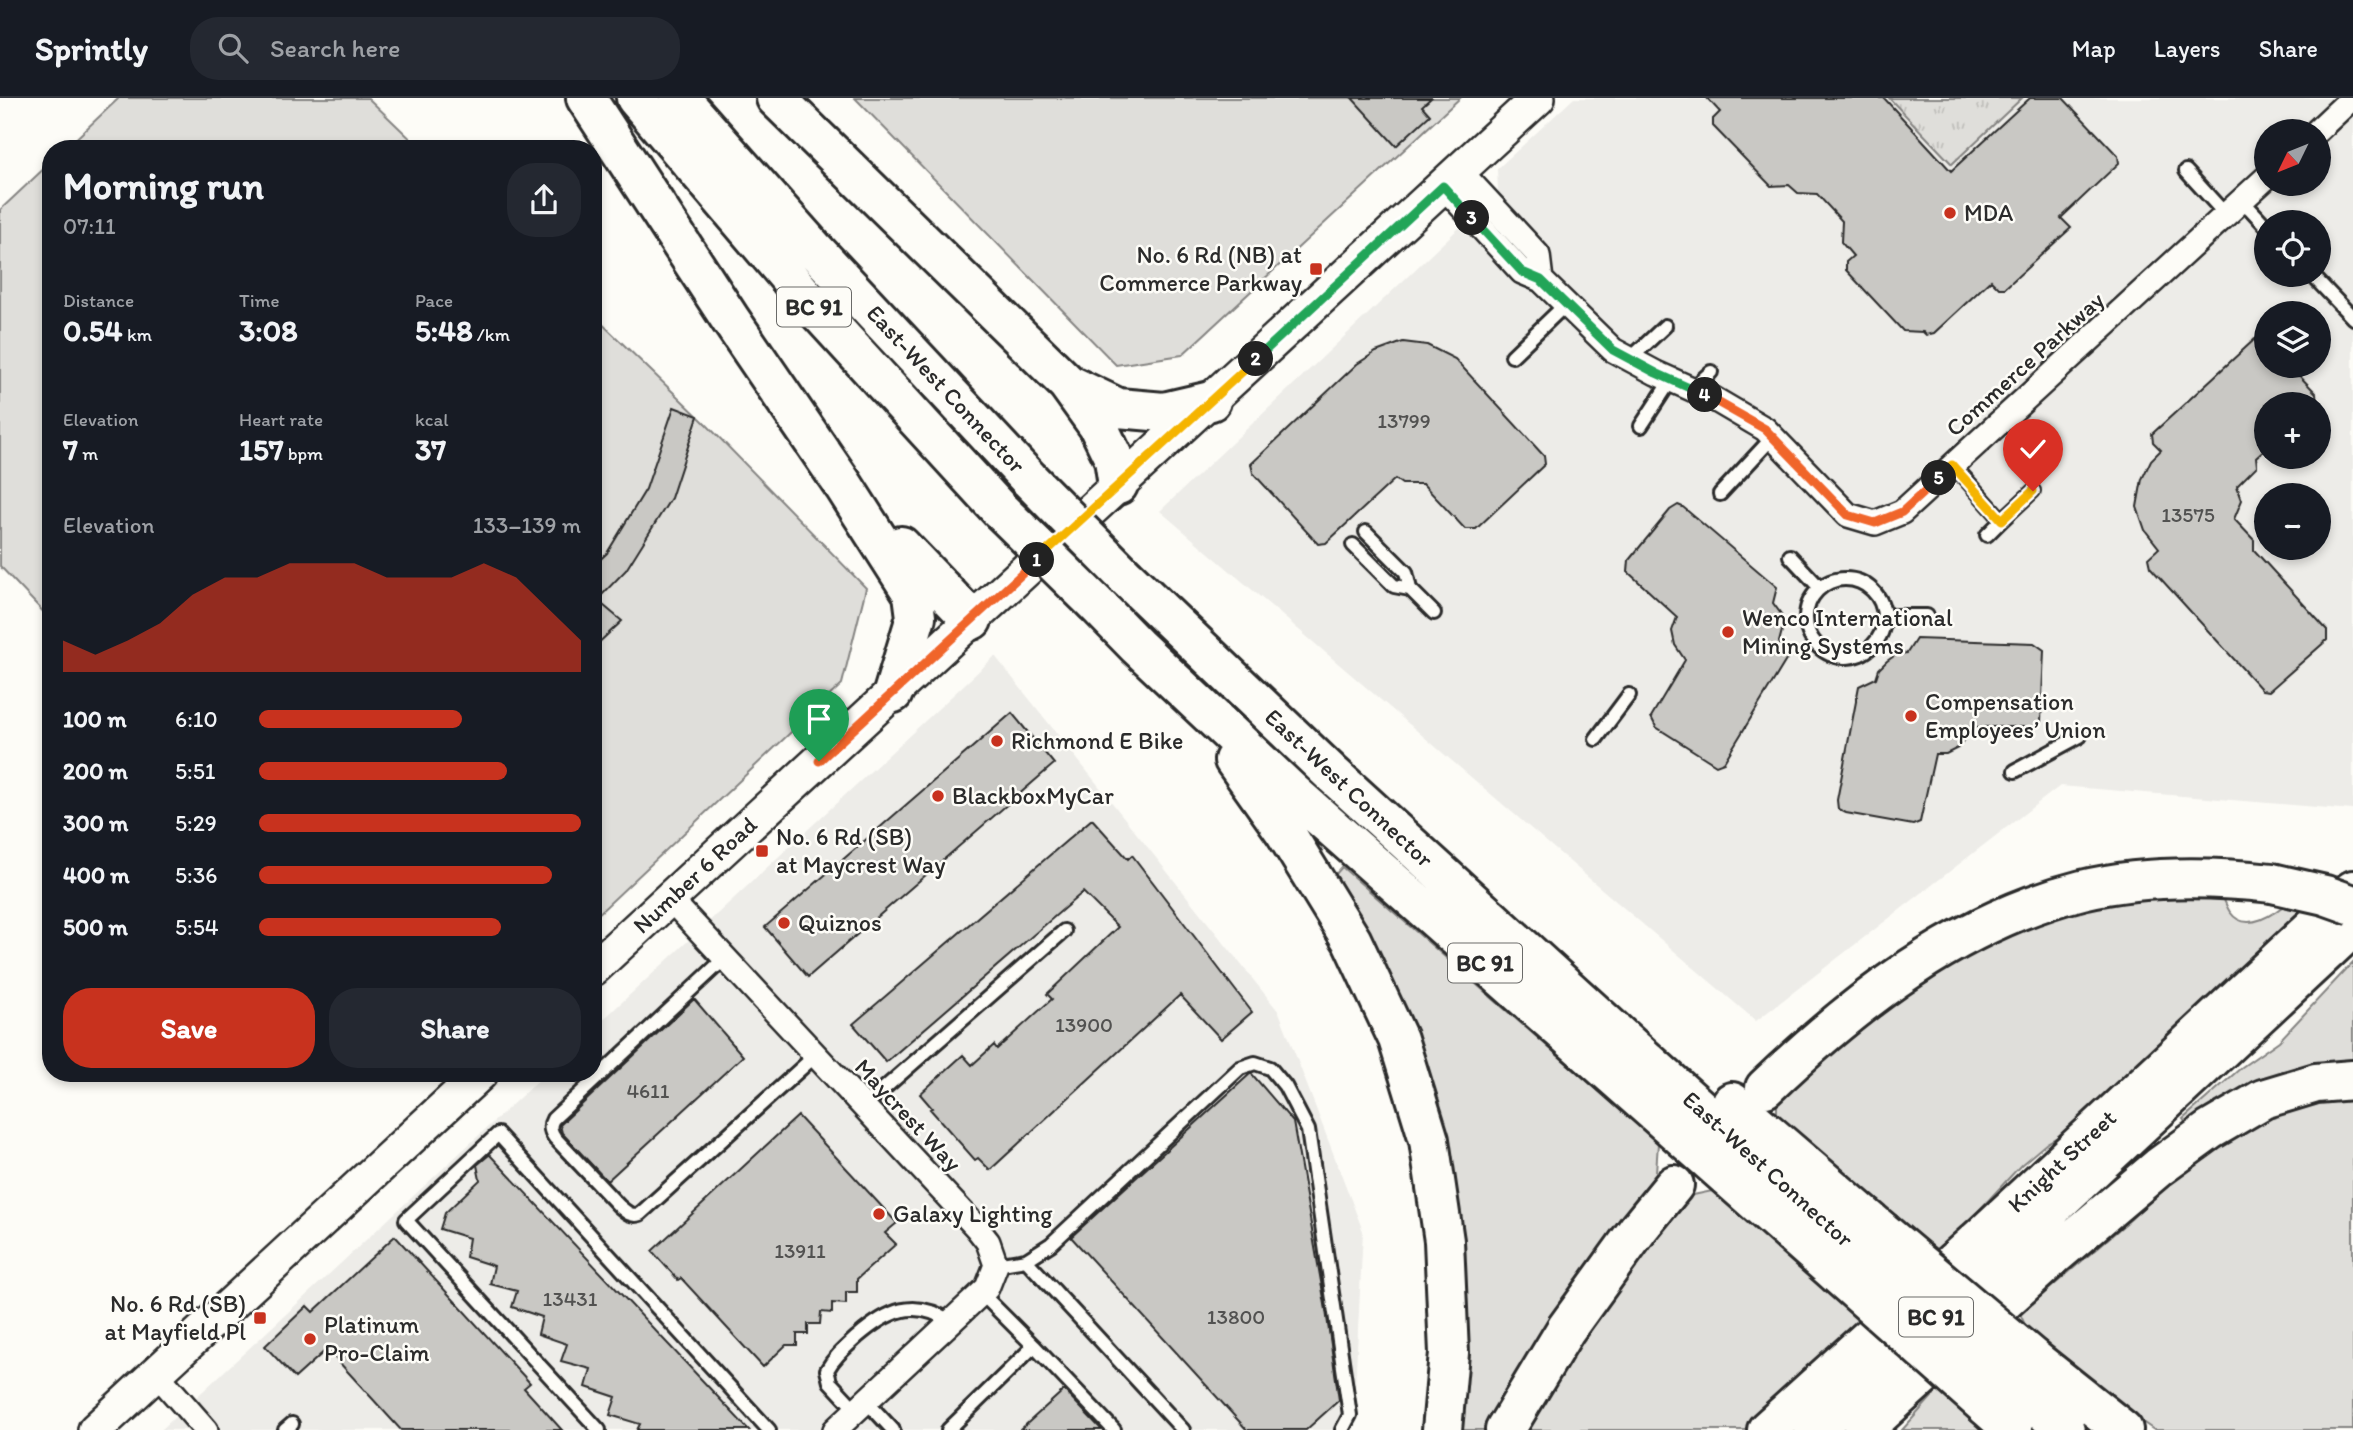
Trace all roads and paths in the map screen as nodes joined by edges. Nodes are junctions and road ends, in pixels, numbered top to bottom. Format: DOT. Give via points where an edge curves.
graph roads {
  1 [pos="586,98"];
  2 [pos="636,98"];
  3 [pos="680,98"];
  4 [pos="776,98"];
  5 [pos="1538,98"];
  6 [pos="2352,98"];
  7 [pos="2330,119"];
  8 [pos="2186,171"];
  9 [pos="1451,178"];
  10 [pos="2254,189"];
  11 [pos="2234,208"];
  12 [pos="2254,219"];
  13 [pos="2323,287"];
  14 [pos="1566,304"];
  15 [pos="2353,318"];
  16 [pos="1665,326"];
  17 [pos="1513,356"];
  18 [pos="1630,359"];
  19 [pos="1711,372"];
  20 [pos="1067,383"];
  21 [pos="1681,384"];
  22 [pos="1211,401"];
  23 [pos="1640,426"];
  24 [pos="1773,437"];
  25 [pos="1952,465"];
  26 [pos="1118,485"];
  27 [pos="844,486"];
  28 [pos="2033,491"];
  29 [pos="1720,495"];
  30 [pos="2002,520"];
  31 [pos="1366,532"];
  32 [pos="1987,535"];
  33 [pos="1353,545"];
  34 [pos="1790,556"];
  35 [pos="1820,588"];
  36 [pos="1410,589"];
  37 [pos="1434,613"];
  38 [pos="1885,615"];
  39 [pos="1927,616"];
  40 [pos="972,620"];
  41 [pos="1137,646"];
  42 [pos="893,693"];
  43 [pos="1629,695"];
  44 [pos="2080,736"];
  45 [pos="1596,739"];
  46 [pos="2015,771"];
  47 [pos="2353,890"];
  48 [pos="670,899"];
  49 [pos="2353,905"];
  50 [pos="2353,927"];
  51 [pos="1064,931"];
  52 [pos="725,958"];
  53 [pos="602,961"];
  54 [pos="816,1055"];
  55 [pos="602,1073"];
  56 [pos="2353,1080"];
  57 [pos="471,1082"];
  58 [pos="593,1082"];
  59 [pos="1765,1088"];
  60 [pos="864,1105"];
  61 [pos="1674,1185"];
  62 [pos="1860,1252"];
  63 [pos="1026,1260"];
  64 [pos="996,1265"];
  65 [pos="981,1293"];
  66 [pos="951,1322"];
  67 [pos="1034,1346"];
  68 [pos="156,1374"];
  69 [pos="2011,1395"];
  70 [pos="861,1406"];
  71 [pos="95,1430"];
  72 [pos="206,1430"];
  73 [pos="600,1430"];
  74 [pos="769,1430"];
  75 [pos="835,1430"];
  76 [pos="893,1430"];
  77 [pos="948,1430"];
  78 [pos="1114,1430"];
  79 [pos="1183,1430"];
  80 [pos="1342,1430"];
  81 [pos="1442,1430"];
  82 [pos="1505,1430"];
  83 [pos="1767,1430"];
  84 [pos="1814,1430"];
  85 [pos="1863,1430"];
  86 [pos="2065,1430"];
  87 [pos="2123,1430"];
  1 -- 27 [label="highway"];
  2 -- 41 [label="highway, East-West Connector / BC 91, bridge" via="813,306 1000,510"];
  3 -- 62 [label="highway, East-West Connector / BC 91, bridge" via="815,250 1126,576 1331,773 1480,884"];
  4 -- 20 [label="highway"];
  5 -- 9 [label="main road, Number 6 Road"];
  6 -- 7 [label="street"];
  8 -- 11 [label="lane"];
  9 -- 14 [label="street, Commerce Parkway" via="1538,255 1541,280"];
  9 -- 22 [label="main road, Number 6 Road"];
  10 -- 11 [label="street, Commerce Parkway"];
  11 -- 12 [label="lane"];
  11 -- 25 [label="street, Commerce Parkway"];
  13 -- 15 [label="lane"];
  14 -- 17 [label="lane"];
  14 -- 18 [label="street, Commerce Parkway" via="1613,350"];
  16 -- 18 [label="lane"];
  18 -- 21 [label="street, Commerce Parkway"];
  19 -- 21 [label="lane"];
  20 -- 22 [label="highway" via="1118,408 1164,412"];
  20 -- 26 [label="highway" via="1098,426 1114,459"];
  21 -- 23 [label="lane"];
  21 -- 24 [label="street, Commerce Parkway" via="1742,415"];
  22 -- 26 [label="main road, Number 6 Road"];
  24 -- 25 [label="street, Commerce Parkway" via="1848,515 1875,523 1902,512"];
  24 -- 29 [label="lane"];
  25 -- 30 [label="lane"];
  26 -- 40 [label="main road, Number 6 Road"];
  27 -- 40 [label="highway"];
  27 -- 42 [label="highway" via="913,594 916,617"];
  28 -- 30 [label="lane"];
  30 -- 32 [label="lane"];
  31 -- 36 [label="lane" via="1406,572"];
  33 -- 36 [label="lane" via="1394,586"];
  34 -- 35 [label="lane"];
  35 -- 38 [label="lane" via="1842,579 1855,580 1875,593"];
  35 -- 38 [label="lane" via="1806,610 1806,624 1818,648 1830,655 1856,657 1868,651 1884,629"];
  36 -- 37 [label="lane"];
  38 -- 39 [label="lane"];
  40 -- 42 [label="main road, Number 6 Road"];
  41 -- 62 [label="highway, East-West Connector / BC 91" via="1293,793"];
  41 -- 81 [label="highway" via="1222,743 1285,832 1352,941 1398,1039 1429,1140 1444,1241 1449,1353"];
  42 -- 48 [label="main road, Number 6 Road"];
  43 -- 45 [label="lane"];
  44 -- 46 [label="lane"];
  47 -- 83 [label="highway, Knight Street"];
  48 -- 52 [label="street, Maycrest Way"];
  48 -- 53 [label="main road, Number 6 Road"];
  49 -- 59 [label="highway, bridge" via="2272,883 2229,878 2137,881 2082,890 2033,906 1940,948 1814,1041"];
  50 -- 84 [label="highway, Knight Street"];
  51 -- 60 [label="lane"];
  52 -- 54 [label="street, Maycrest Way"];
  52 -- 55 [label="lane"];
  54 -- 58 [label="lane" via="635,1216 619,1206 551,1131 553,1119"];
  54 -- 60 [label="street, Maycrest Way"];
  56 -- 85 [label="highway" via="2316,1083 2263,1100 2210,1130 2055,1255"];
  57 -- 68 [label="main road"];
  60 -- 64 [label="street, Maycrest Way" via="988,1241"];
  61 -- 82 [label="highway" via="1566,1329"];
  62 -- 69 [label="highway, bridge"];
  62 -- 69 [label="highway, East-West Connector / BC 91, bridge"];
  63 -- 64 [label="lane"];
  63 -- 79 [label="lane"];
  63 -- 80 [label="lane" via="1051,1244 1240,1068 1255,1063 1270,1068 1308,1130 1350,1415"];
  64 -- 65 [label="street"];
  65 -- 66 [label="street"];
  65 -- 67 [label="lane"];
  66 -- 70 [label="street"];
  66 -- 70 [label="lane" via="920,1309 893,1312 875,1321 836,1356 827,1370 830,1382"];
  67 -- 77 [label="lane"];
  67 -- 78 [label="lane"];
  68 -- 71 [label="main road"];
  68 -- 72 [label="street"];
  69 -- 86 [label="highway, East-West Connector / BC 91"];
  69 -- 87 [label="highway"];
  70 -- 75 [label="street"];
  70 -- 76 [label="lane"];
  73 -- 74 [label="lane" via="406,1220 498,1134"];
}
